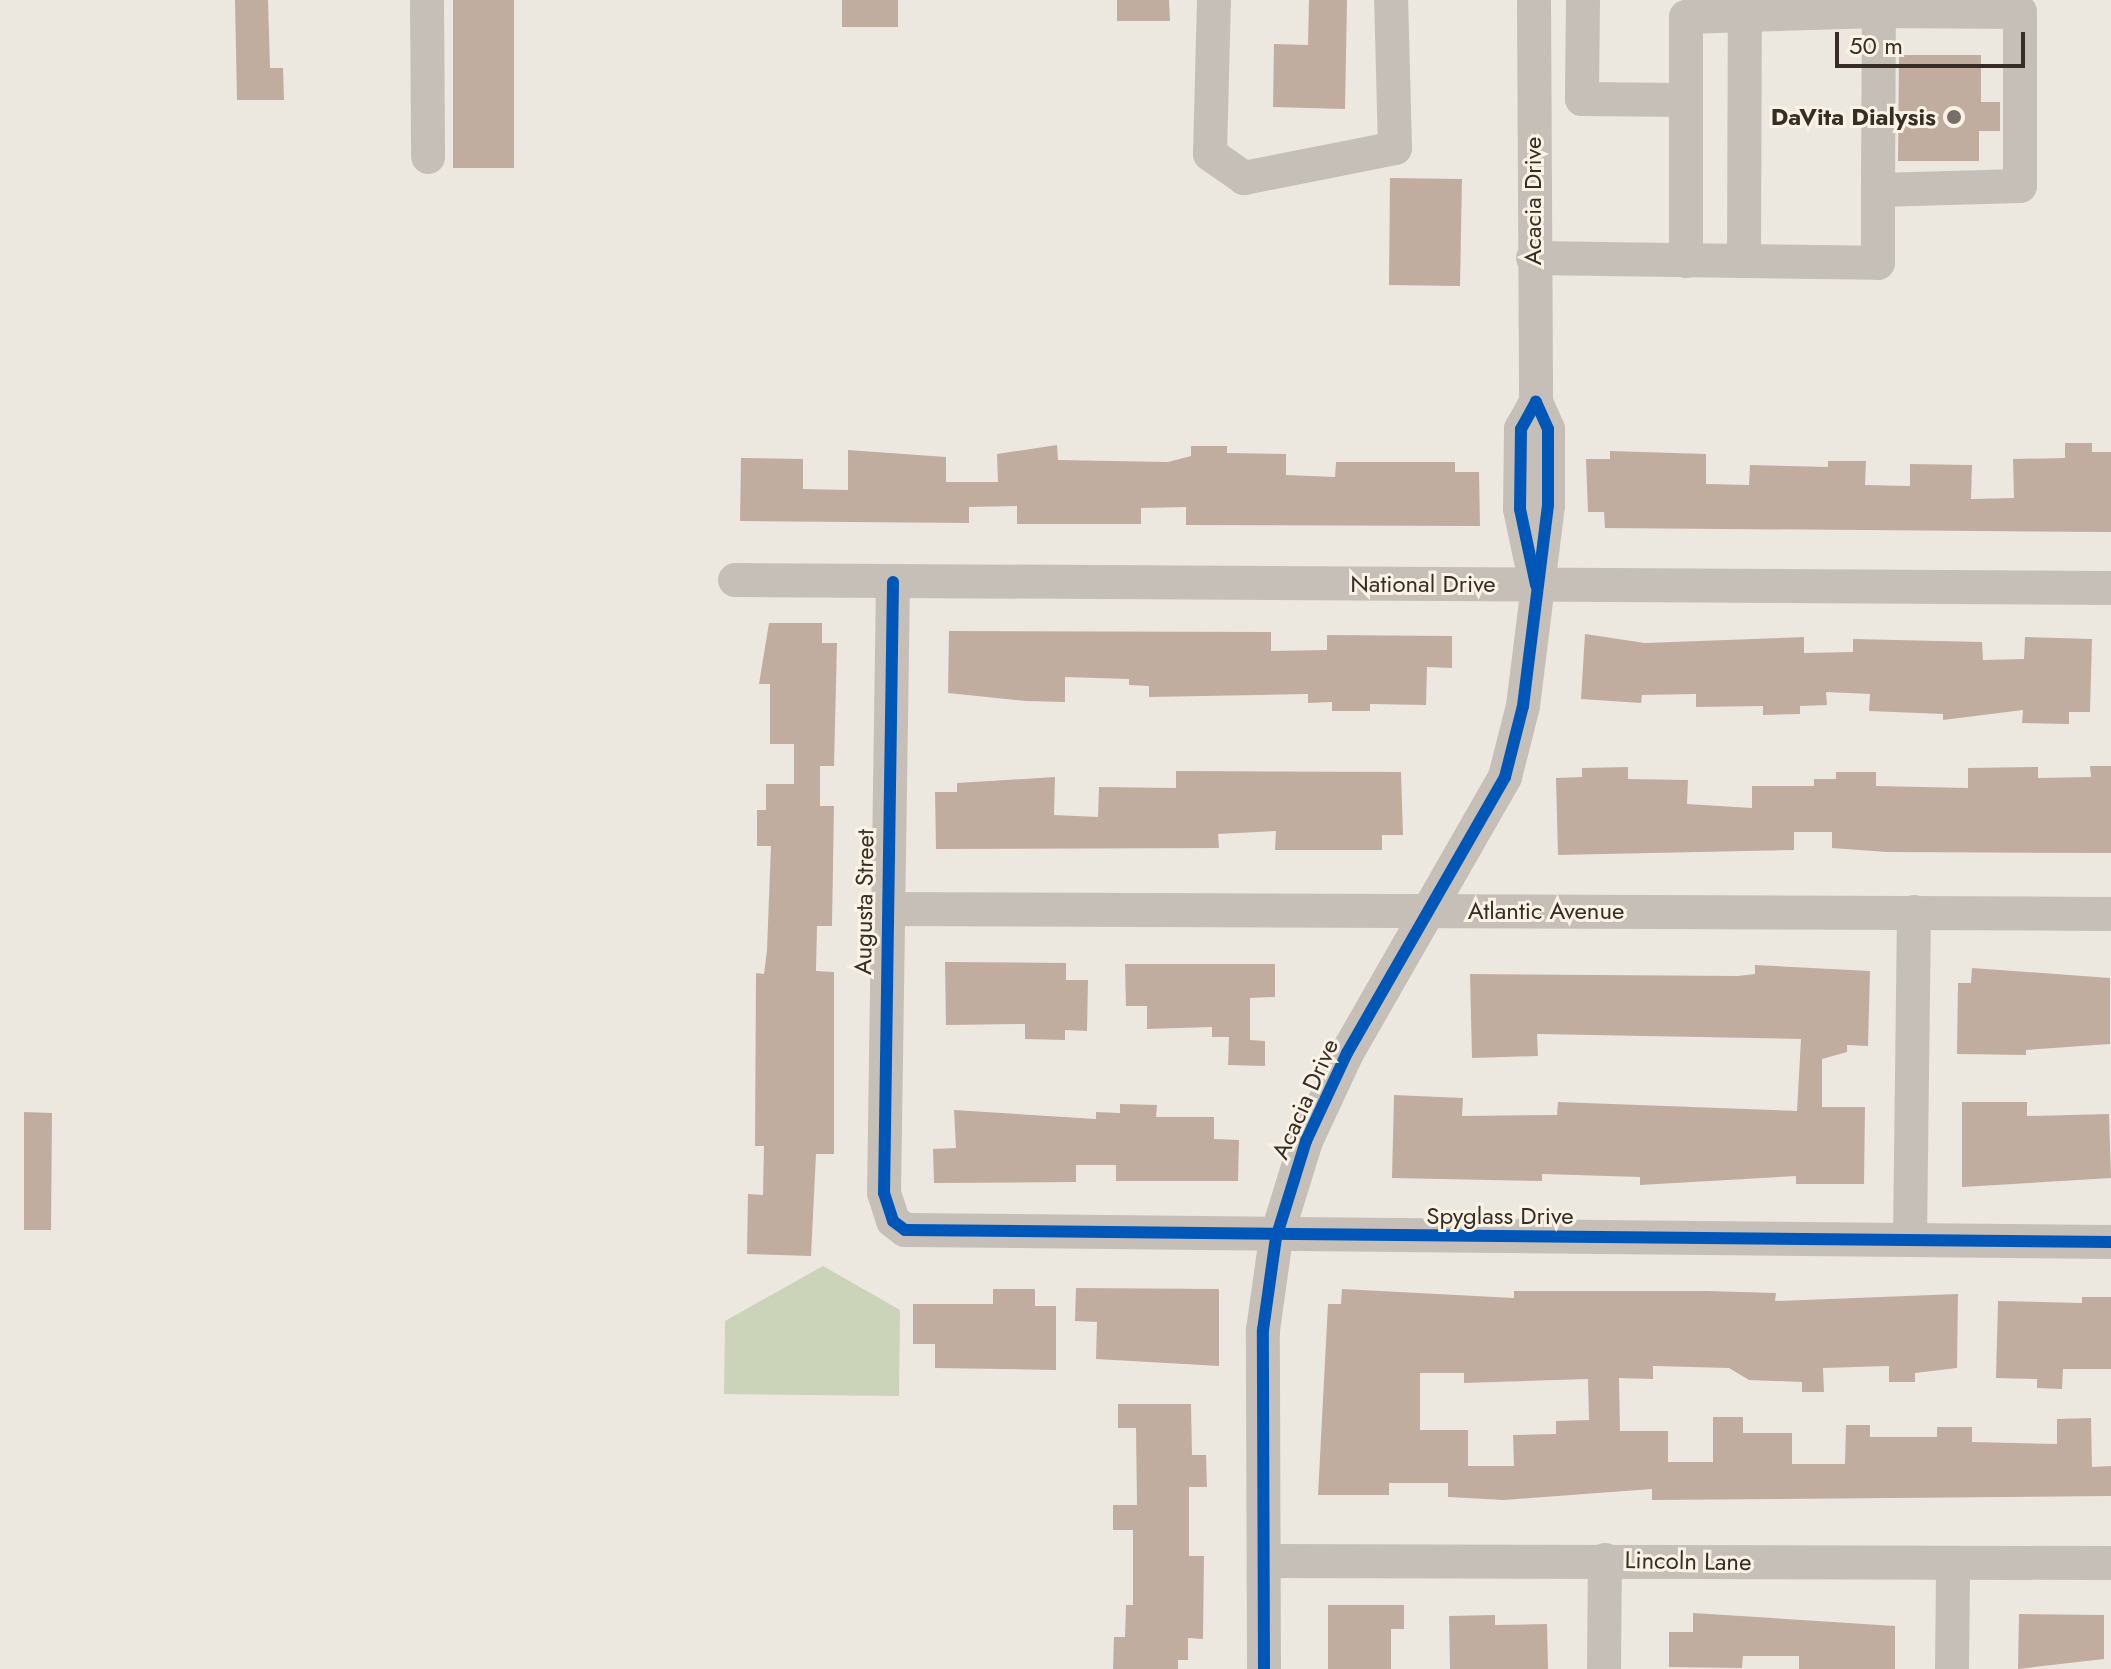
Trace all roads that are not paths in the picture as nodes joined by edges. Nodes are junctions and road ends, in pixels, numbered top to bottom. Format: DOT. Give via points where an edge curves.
graph roads {
  1 [pos="427,0"];
  2 [pos="1214,0"];
  3 [pos="1391,0"];
  4 [pos="1534,0"];
  5 [pos="1583,0"];
  6 [pos="1879,6"];
  7 [pos="1796,7"];
  8 [pos="1745,16"];
  9 [pos="1686,100"];
  10 [pos="428,157"];
  11 [pos="1878,190"];
  12 [pos="1533,258"];
  13 [pos="1744,260"];
  14 [pos="1686,261"];
  15 [pos="735,580"];
  16 [pos="893,582"];
  17 [pos="1536,585"];
  18 [pos="2111,588"];
  19 [pos="885,909"];
  20 [pos="1435,911"];
  21 [pos="1914,912"];
  22 [pos="2111,914"];
  23 [pos="893,1221"];
  24 [pos="1276,1238"];
  25 [pos="1910,1239"];
  26 [pos="2111,1242"];
  27 [pos="1605,1560"];
  28 [pos="1265,1561"];
  29 [pos="2111,1563"];
  30 [pos="1953,1565"];
  31 [pos="1264,1669"];
  32 [pos="1604,1669"];
  33 [pos="1952,1669"];
  1 -- 10 [label="street"];
  2 -- 3 [label="street" via="1210,154 1244,178 1395,148"];
  4 -- 12 [label="street, Acacia Drive"];
  5 -- 9 [label="street" via="1582,99"];
  6 -- 7 [label="street"];
  6 -- 11 [label="street"];
  6 -- 11 [label="street" via="2020,12 2020,186"];
  7 -- 8 [label="street"];
  8 -- 9 [label="street" via="1686,17"];
  8 -- 13 [label="street"];
  9 -- 14 [label="street"];
  11 -- 13 [label="street" via="1878,263"];
  12 -- 14 [label="street"];
  12 -- 17 [label="street, Acacia Drive" via="1536,402 1548,429 1548,505"];
  13 -- 14 [label="street"];
  15 -- 16 [label="street, National Drive"];
  16 -- 17 [label="street, National Drive"];
  16 -- 19 [label="street, Augusta Street"];
  17 -- 18 [label="street, National Drive"];
  17 -- 20 [label="street, Acacia Drive" via="1523,706 1505,777"];
  19 -- 20 [label="street, Atlantic Avenue"];
  19 -- 23 [label="street, Augusta Street" via="884,1193"];
  20 -- 21 [label="street, Atlantic Avenue"];
  20 -- 24 [label="street, Acacia Drive" via="1347,1053 1306,1141"];
  21 -- 22 [label="street, Atlantic Avenue"];
  21 -- 25 [label="street"];
  23 -- 24 [label="street, Spyglass Drive" via="920,1235"];
  24 -- 25 [label="street, Spyglass Drive"];
  24 -- 28 [label="street, Acacia Drive" via="1263,1330"];
  25 -- 26 [label="street, Spyglass Drive"];
  27 -- 28 [label="street, Lincoln Lane"];
  27 -- 30 [label="street, Lincoln Lane"];
  27 -- 32 [label="street"];
  28 -- 31 [label="street, Acacia Drive"];
  29 -- 30 [label="street, Lincoln Lane"];
  30 -- 33 [label="street"];
}
